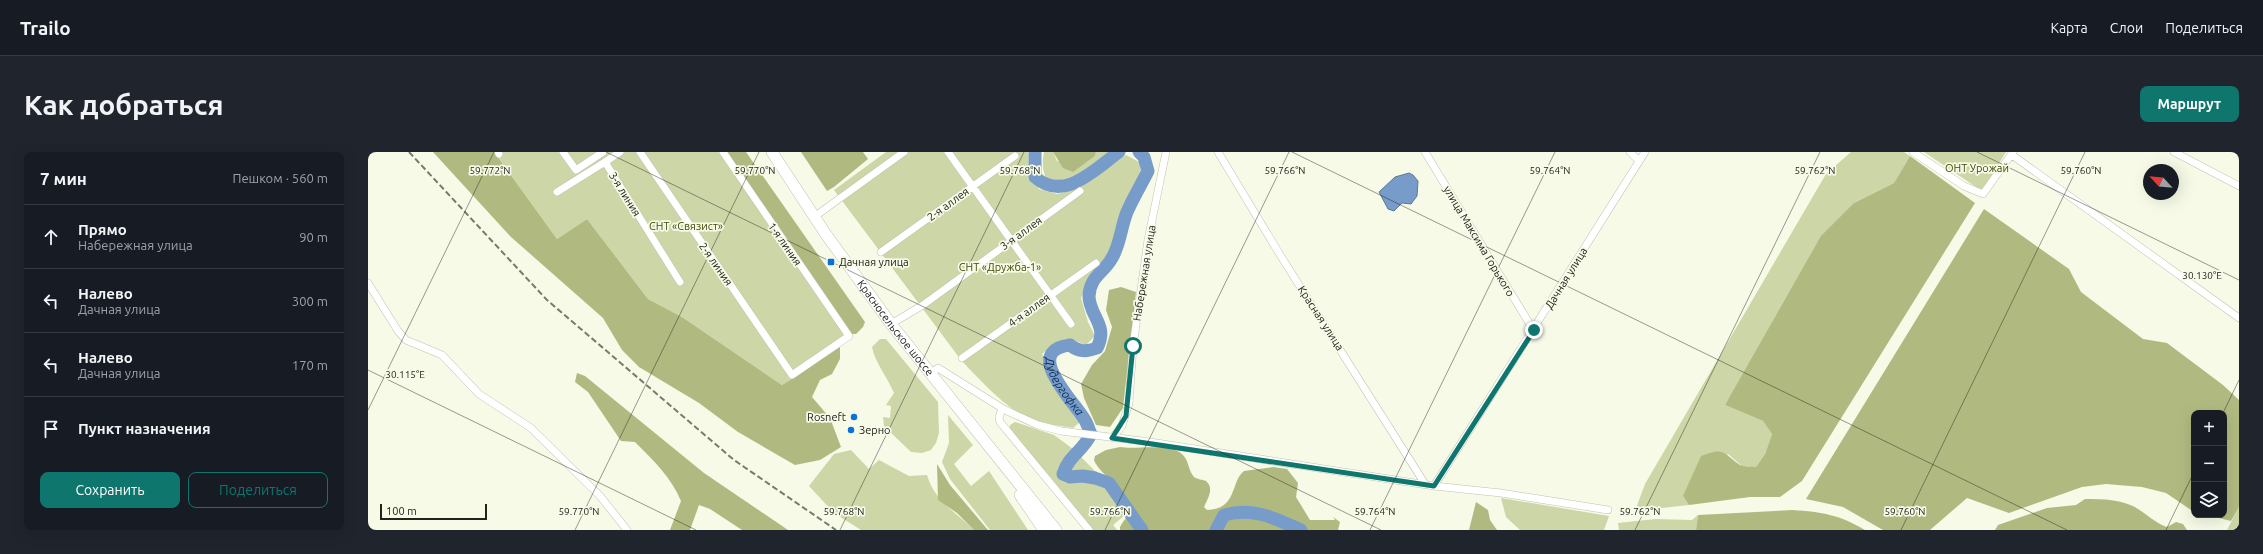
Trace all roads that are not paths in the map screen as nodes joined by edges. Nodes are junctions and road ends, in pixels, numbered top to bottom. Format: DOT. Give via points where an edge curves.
graph roads {
  1 [pos="564,152"];
  2 [pos="603,152"];
  3 [pos="620,152"];
  4 [pos="640,152"];
  5 [pos="722,152"];
  6 [pos="772,152"];
  7 [pos="904,152"];
  8 [pos="948,152"];
  9 [pos="1166,152"];
  10 [pos="1218,152"];
  11 [pos="1425,152"];
  12 [pos="1630,152"];
  13 [pos="1645,152"];
  14 [pos="1913,152"];
  15 [pos="2174,152"];
  16 [pos="2013,153"];
  17 [pos="1015,156"];
  18 [pos="1639,161"];
  19 [pos="605,162"];
  20 [pos="972,186"];
  21 [pos="2239,186"];
  22 [pos="1080,191"];
  23 [pos="557,192"];
  24 [pos="814,217"];
  25 [pos="1011,240"];
  26 [pos="881,252"];
  27 [pos="1096,263"];
  28 [pos="680,282"];
  29 [pos="368,283"];
  30 [pos="1051,294"];
  31 [pos="2239,318"];
  32 [pos="891,324"];
  33 [pos="1071,324"];
  34 [pos="1534,330"];
  35 [pos="849,336"];
  36 [pos="962,358"];
  37 [pos="930,374"];
  38 [pos="1002,408"];
  39 [pos="1112,438"];
  40 [pos="999,458"];
  41 [pos="1425,484"];
  42 [pos="1434,486"];
  43 [pos="1608,510"];
  44 [pos="627,530"];
  45 [pos="1044,530"];
  46 [pos="1056,530"];
  47 [pos="1089,530"];
  1 -- 2 [label="street" via="576,170"];
  3 -- 19 [label="street, 3-я линия"];
  4 -- 35 [label="street, 2-я линия" via="792,375"];
  5 -- 35 [label="street, 1-я линия"];
  6 -- 24 [label="highway, Красносельское шоссе"];
  7 -- 24 [label="street"];
  8 -- 20 [label="street"];
  9 -- 39 [label="street, Набережная улица" via="1148,240 1133,346 1129,402 1122,426"];
  10 -- 41 [label="street, Красная улица"];
  11 -- 34 [label="street, улица Максима Горького"];
  12 -- 18 [label="street"];
  13 -- 18 [label="street, Дачная улица"];
  14 -- 16 [label="street" via="1964,186 1983,194"];
  15 -- 21 [label="street"];
  16 -- 31 [label="street"];
  17 -- 20 [label="street, 2-я аллея"];
  18 -- 34 [label="street, Дачная улица"];
  19 -- 23 [label="street"];
  19 -- 28 [label="street, 3-я линия"];
  20 -- 25 [label="street"];
  20 -- 26 [label="street, 2-я аллея"];
  22 -- 25 [label="street, 3-я аллея"];
  24 -- 32 [label="highway, Красносельское шоссе"];
  25 -- 30 [label="street"];
  25 -- 32 [label="street, 3-я аллея" via="923,305"];
  27 -- 30 [label="street, 4-я аллея"];
  29 -- 44 [label="street" via="398,332 406,340 442,355 479,394 531,428 613,510"];
  30 -- 33 [label="street"];
  30 -- 36 [label="street, 4-я аллея"];
  32 -- 37 [label="highway, Красносельское шоссе"];
  34 -- 42 [label="street, Дачная улица"];
  37 -- 38 [label="street" via="938,368"];
  37 -- 40 [label="highway, Красносельское шоссе"];
  38 -- 39 [label="street" via="1038,425"];
  38 -- 47 [label="street" via="1000,422"];
  39 -- 41 [label="street"];
  40 -- 45 [label="highway, Красносельское шоссе"];
  40 -- 46 [label="highway, Красносельское шоссе"];
  41 -- 42 [label="street"];
  42 -- 43 [label="street" via="1508,494"];
}
